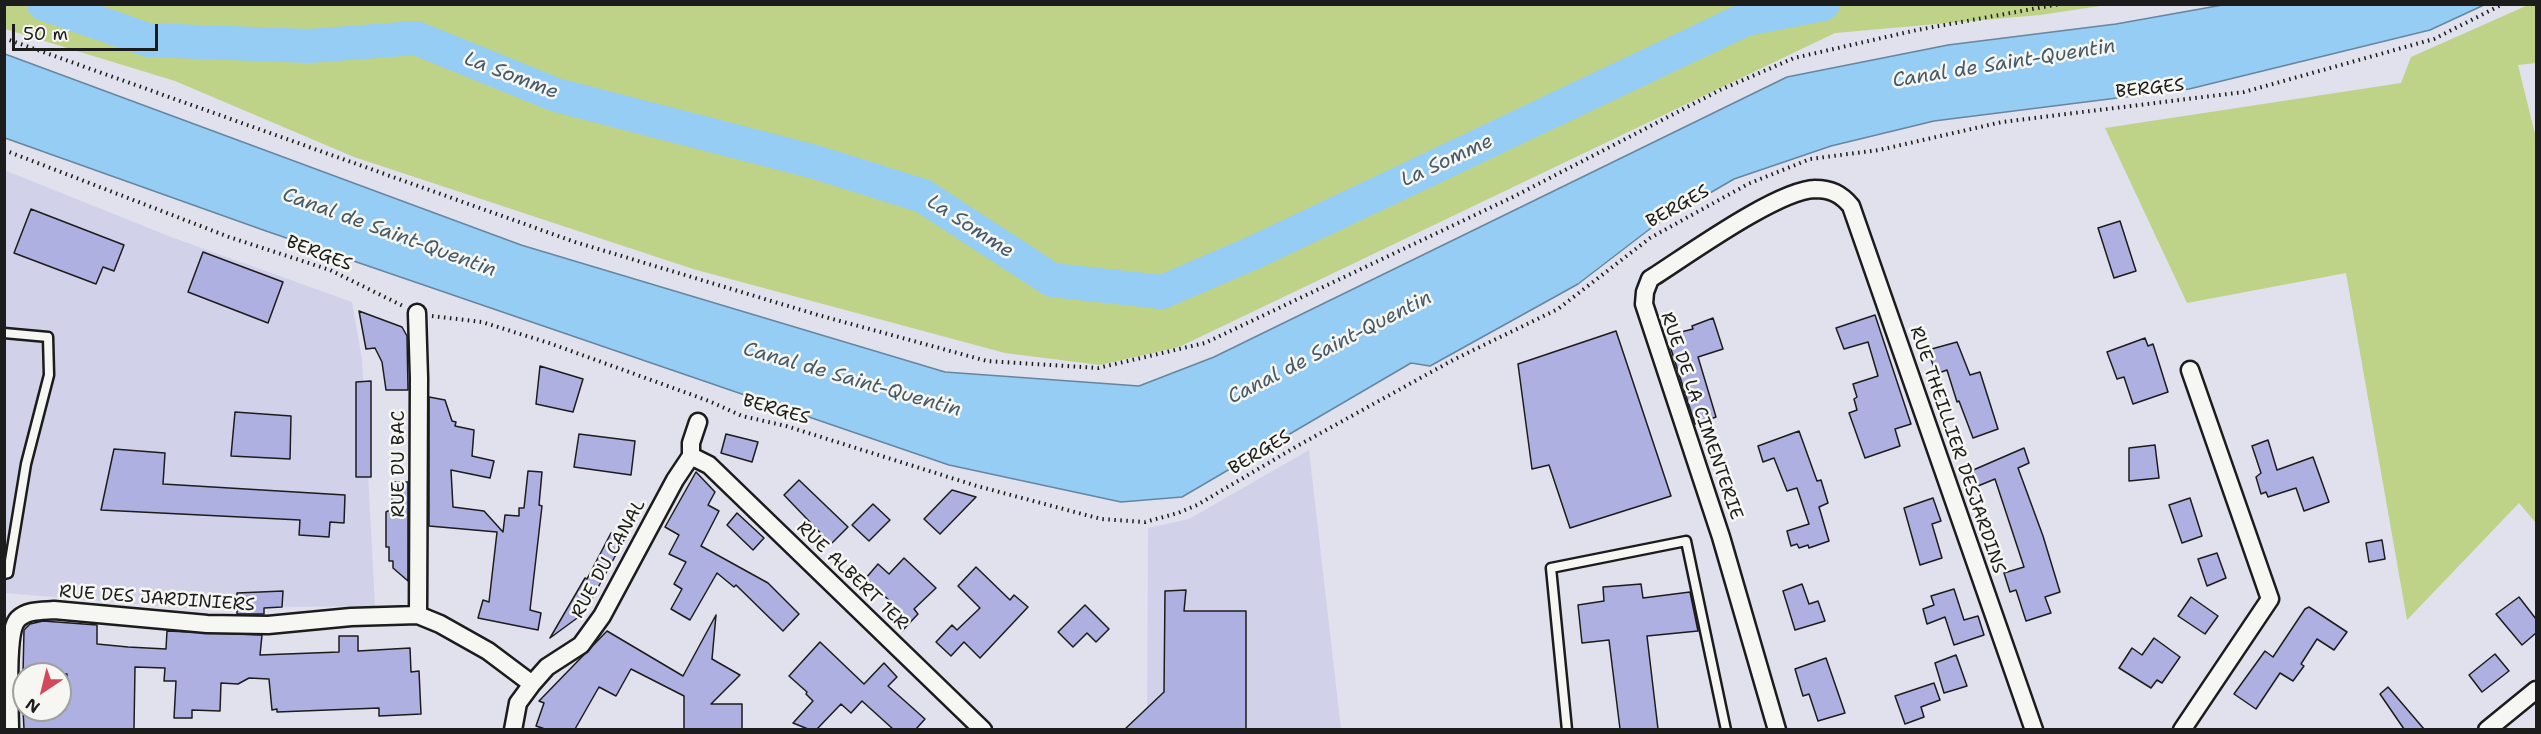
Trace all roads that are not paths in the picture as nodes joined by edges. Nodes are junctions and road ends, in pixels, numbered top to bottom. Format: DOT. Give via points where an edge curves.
graph roads {
  1 [pos="1833,191"];
  2 [pos="417,314"];
  3 [pos="4,333"];
  4 [pos="2190,370"];
  5 [pos="698,422"];
  6 [pos="691,456"];
  7 [pos="4,574"];
  8 [pos="418,615"];
  9 [pos="532,684"];
  10 [pos="2536,690"];
  11 [pos="10,729"];
  12 [pos="513,729"];
  13 [pos="983,729"];
  14 [pos="1567,729"];
  15 [pos="1726,729"];
  16 [pos="1777,729"];
  17 [pos="2034,729"];
  18 [pos="2182,729"];
  19 [pos="2487,729"];
  1 -- 16 [label="street, RUE DE LA CIMENTERIE" via="1814,189 1790,196 1745,219 1650,279 1645,292 1644,304 1721,537"];
  1 -- 17 [label="street, RUE THEILLIER DESJARDINS" via="1851,206"];
  2 -- 8 [label="street, RUE DU BAC"];
  3 -- 7 [label="lane" via="48,337 49,375 26,464 8,573"];
  4 -- 18 [label="street" via="2270,599"];
  5 -- 6 [label="street, RUE DU CANAL"];
  6 -- 9 [label="street, RUE DU CANAL" via="602,616 581,645 547,668"];
  6 -- 13 [label="street, RUE ALBERT 1ER" via="710,465"];
  8 -- 9 [label="street, RUE DES JARDINIERS" via="488,651"];
  8 -- 11 [label="street, RUE DES JARDINIERS" via="351,616 268,625 196,623 54,610 30,612 18,618 13,627"];
  9 -- 12 [label="street, RUE DU CANAL" via="518,703"];
  10 -- 19 [label="street"];
  14 -- 15 [label="lane" via="1551,568 1686,541"];
}
